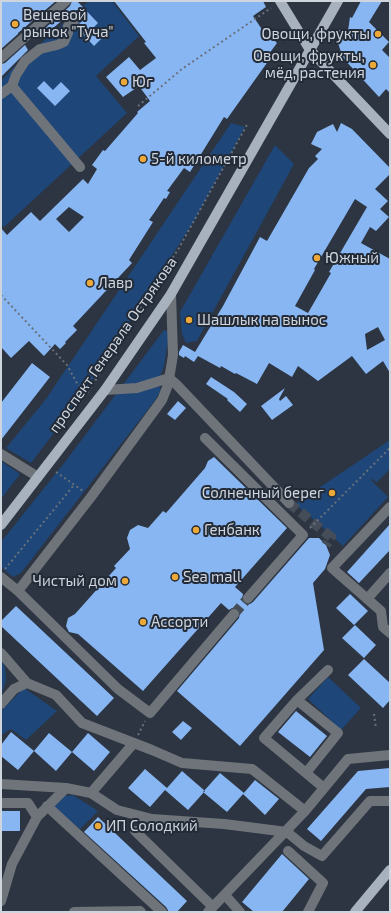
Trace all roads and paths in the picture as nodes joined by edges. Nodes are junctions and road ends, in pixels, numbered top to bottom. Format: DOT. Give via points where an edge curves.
graph roads {
  1 [pos="66,1"];
  2 [pos="280,1"];
  3 [pos="338,1"];
  4 [pos="271,8"];
  5 [pos="79,16"];
  6 [pos="310,50"];
  7 [pos="1,58"];
  8 [pos="12,86"];
  9 [pos="1,94"];
  10 [pos="138,106"];
  11 [pos="248,123"];
  12 [pos="390,134"];
  13 [pos="80,167"];
  14 [pos="171,294"];
  15 [pos="1,295"];
  16 [pos="169,378"];
  17 [pos="104,390"];
  18 [pos="205,438"];
  19 [pos="390,448"];
  20 [pos="1,454"];
  21 [pos="56,472"];
  22 [pos="38,477"];
  23 [pos="74,485"];
  24 [pos="84,492"];
  25 [pos="288,503"];
  26 [pos="390,507"];
  27 [pos="1,525"];
  28 [pos="312,526"];
  29 [pos="390,573"];
  30 [pos="3,574"];
  31 [pos="18,591"];
  32 [pos="248,598"];
  33 [pos="367,599"];
  34 [pos="234,614"];
  35 [pos="390,633"];
  36 [pos="1,653"];
  37 [pos="328,670"];
  38 [pos="27,683"];
  39 [pos="297,700"];
  40 [pos="1,704"];
  41 [pos="150,713"];
  42 [pos="374,714"];
  43 [pos="376,729"];
  44 [pos="133,744"];
  45 [pos="390,755"];
  46 [pos="306,773"];
  47 [pos="1,784"];
  48 [pos="66,788"];
  49 [pos="324,788"];
  50 [pos="91,793"];
  51 [pos="390,801"];
  52 [pos="1,803"];
  53 [pos="47,806"];
  54 [pos="305,810"];
  55 [pos="37,817"];
  56 [pos="135,831"];
  57 [pos="284,831"];
  58 [pos="288,851"];
  59 [pos="390,870"];
  60 [pos="225,895"];
  61 [pos="1,901"];
  62 [pos="211,909"];
  63 [pos="74,912"];
  64 [pos="141,912"];
  65 [pos="162,912"];
  66 [pos="240,912"];
  67 [pos="308,912"];
  68 [pos="355,912"];
  1 -- 7 [label="lane"];
  2 -- 6 [label="main road"];
  3 -- 6 [label="main road, проспект Генерала Острякова"];
  4 -- 10 [label="path" via="182,68"];
  5 -- 8 [label="lane" via="68,26 64,42 40,49 25,60"];
  6 -- 12 [label="main road"];
  6 -- 14 [label="main road, проспект Генерала Острякова"];
  8 -- 9 [label="lane"];
  8 -- 13 [label="lane"];
  11 -- 15 [label="path" via="179,248 88,392 78,385 67,365"];
  14 -- 16 [label="lane" via="173,355"];
  14 -- 17 [label="main road, проспект Генерала Острякова"];
  16 -- 17 [label="lane" via="137,388"];
  16 -- 25 [label="lane"];
  16 -- 31 [label="lane" via="162,400"];
  17 -- 22 [label="main road, проспект Генерала Острякова"];
  18 -- 32 [label="lane" via="303,535"];
  19 -- 28 [label="path"];
  20 -- 22 [label="lane"];
  21 -- 23 [label="path"];
  22 -- 27 [label="main road, проспект Генерала Острякова"];
  23 -- 24 [label="path"];
  23 -- 30 [label="path"];
  26 -- 33 [label="lane" via="332,568"];
  29 -- 33 [label="lane"];
  30 -- 31 [label="lane"];
  31 -- 41 [label="lane" via="118,689"];
  33 -- 35 [label="lane" via="381,611 383,627"];
  34 -- 41 [label="lane"];
  36 -- 38 [label="lane"];
  37 -- 39 [label="lane"];
  38 -- 40 [label="lane" via="14,689"];
  38 -- 44 [label="lane" via="56,694 82,723"];
  39 -- 46 [label="lane" via="338,733"];
  39 -- 46 [label="lane" via="264,738"];
  41 -- 44 [label="path"];
  42 -- 43 [label="path"];
  44 -- 50 [label="lane"];
  44 -- 54 [label="lane" via="182,763 252,769"];
  45 -- 49 [label="lane" via="348,759"];
  46 -- 49 [label="lane"];
  47 -- 48 [label="lane"];
  48 -- 50 [label="lane"];
  48 -- 53 [label="lane"];
  49 -- 54 [label="lane"];
  50 -- 57 [label="lane" via="117,810 152,819"];
  51 -- 57 [label="lane" via="370,801 322,856"];
  52 -- 55 [label="lane" via="28,803"];
  53 -- 55 [label="lane"];
  53 -- 65 [label="lane"];
  54 -- 57 [label="lane"];
  55 -- 61 [label="lane" via="12,864"];
  56 -- 62 [label="lane"];
  57 -- 60 [label="lane"];
  58 -- 67 [label="lane" via="323,883"];
  59 -- 68 [label="main road"];
  60 -- 62 [label="lane"];
  60 -- 66 [label="lane"];
  63 -- 64 [label="lane"];
}
